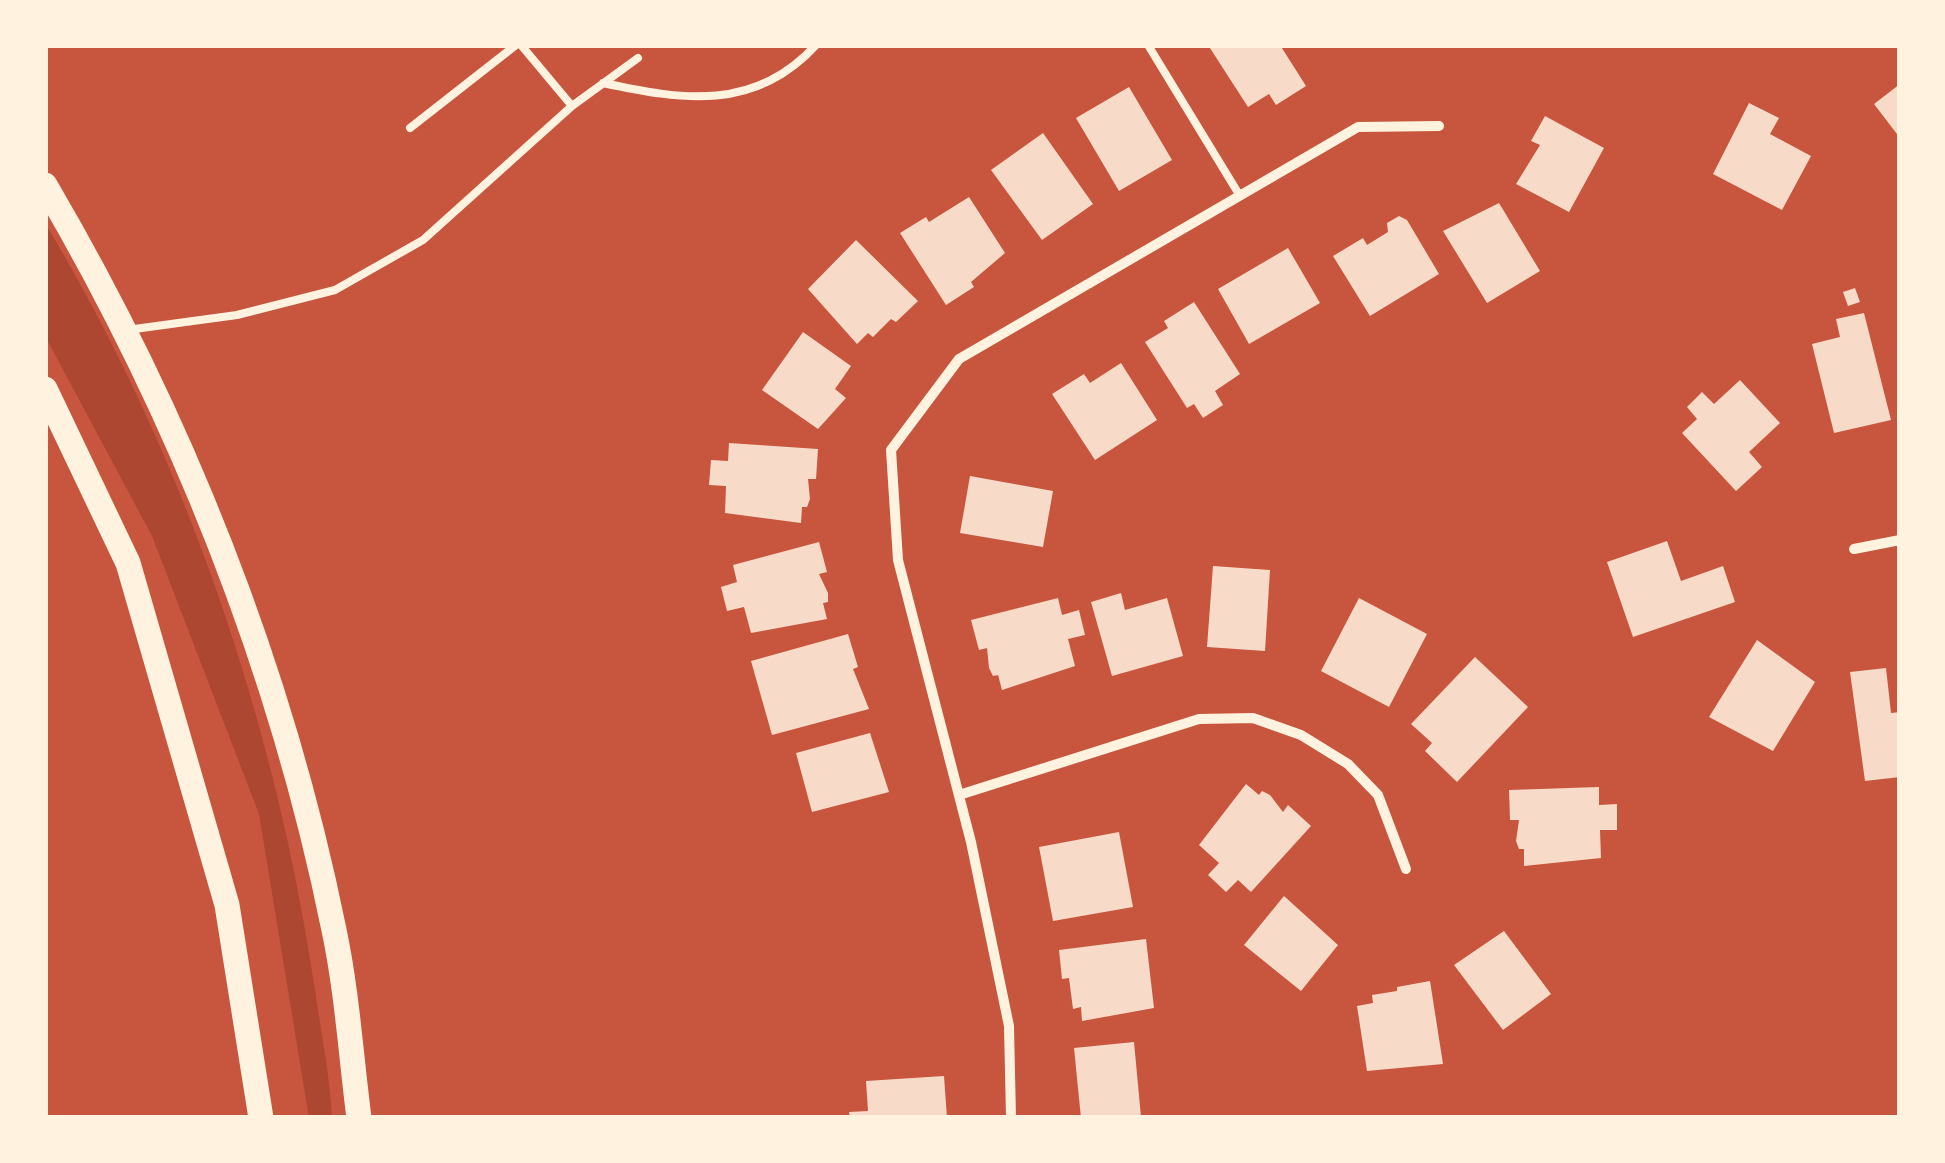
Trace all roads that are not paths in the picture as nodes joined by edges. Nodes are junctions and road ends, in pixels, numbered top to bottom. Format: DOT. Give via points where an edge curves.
graph roads {
  1 [pos="519,45"];
  2 [pos="816,45"];
  3 [pos="1148,45"];
  4 [pos="638,58"];
  5 [pos="603,83"];
  6 [pos="572,106"];
  7 [pos="1439,126"];
  8 [pos="410,128"];
  9 [pos="45,185"];
  10 [pos="1240,196"];
  11 [pos="128,330"];
  12 [pos="45,390"];
  13 [pos="1900,540"];
  14 [pos="1854,549"];
  15 [pos="959,795"];
  16 [pos="1406,869"];
  17 [pos="261,1118"];
  18 [pos="358,1118"];
  19 [pos="1011,1118"];
  1 -- 6 [label="lane"];
  1 -- 8 [label="lane"];
  2 -- 5 [label="lane" via="780,74 699,100"];
  3 -- 10 [label="lane"];
  4 -- 5 [label="lane"];
  5 -- 6 [label="lane"];
  6 -- 11 [label="lane" via="423,240 335,290 237,315"];
  7 -- 10 [label="street" via="1358,126"];
  9 -- 11 [label="highway"];
  10 -- 15 [label="street" via="959,359 891,450 898,560"];
  11 -- 18 [label="highway" via="185,453 283,734 335,931"];
  12 -- 17 [label="highway" via="128,563 227,905"];
  13 -- 14 [label="street"];
  15 -- 16 [label="street" via="1199,719 1252,718 1301,735 1348,764 1378,795"];
  15 -- 19 [label="street" via="1008,1026"];
}
